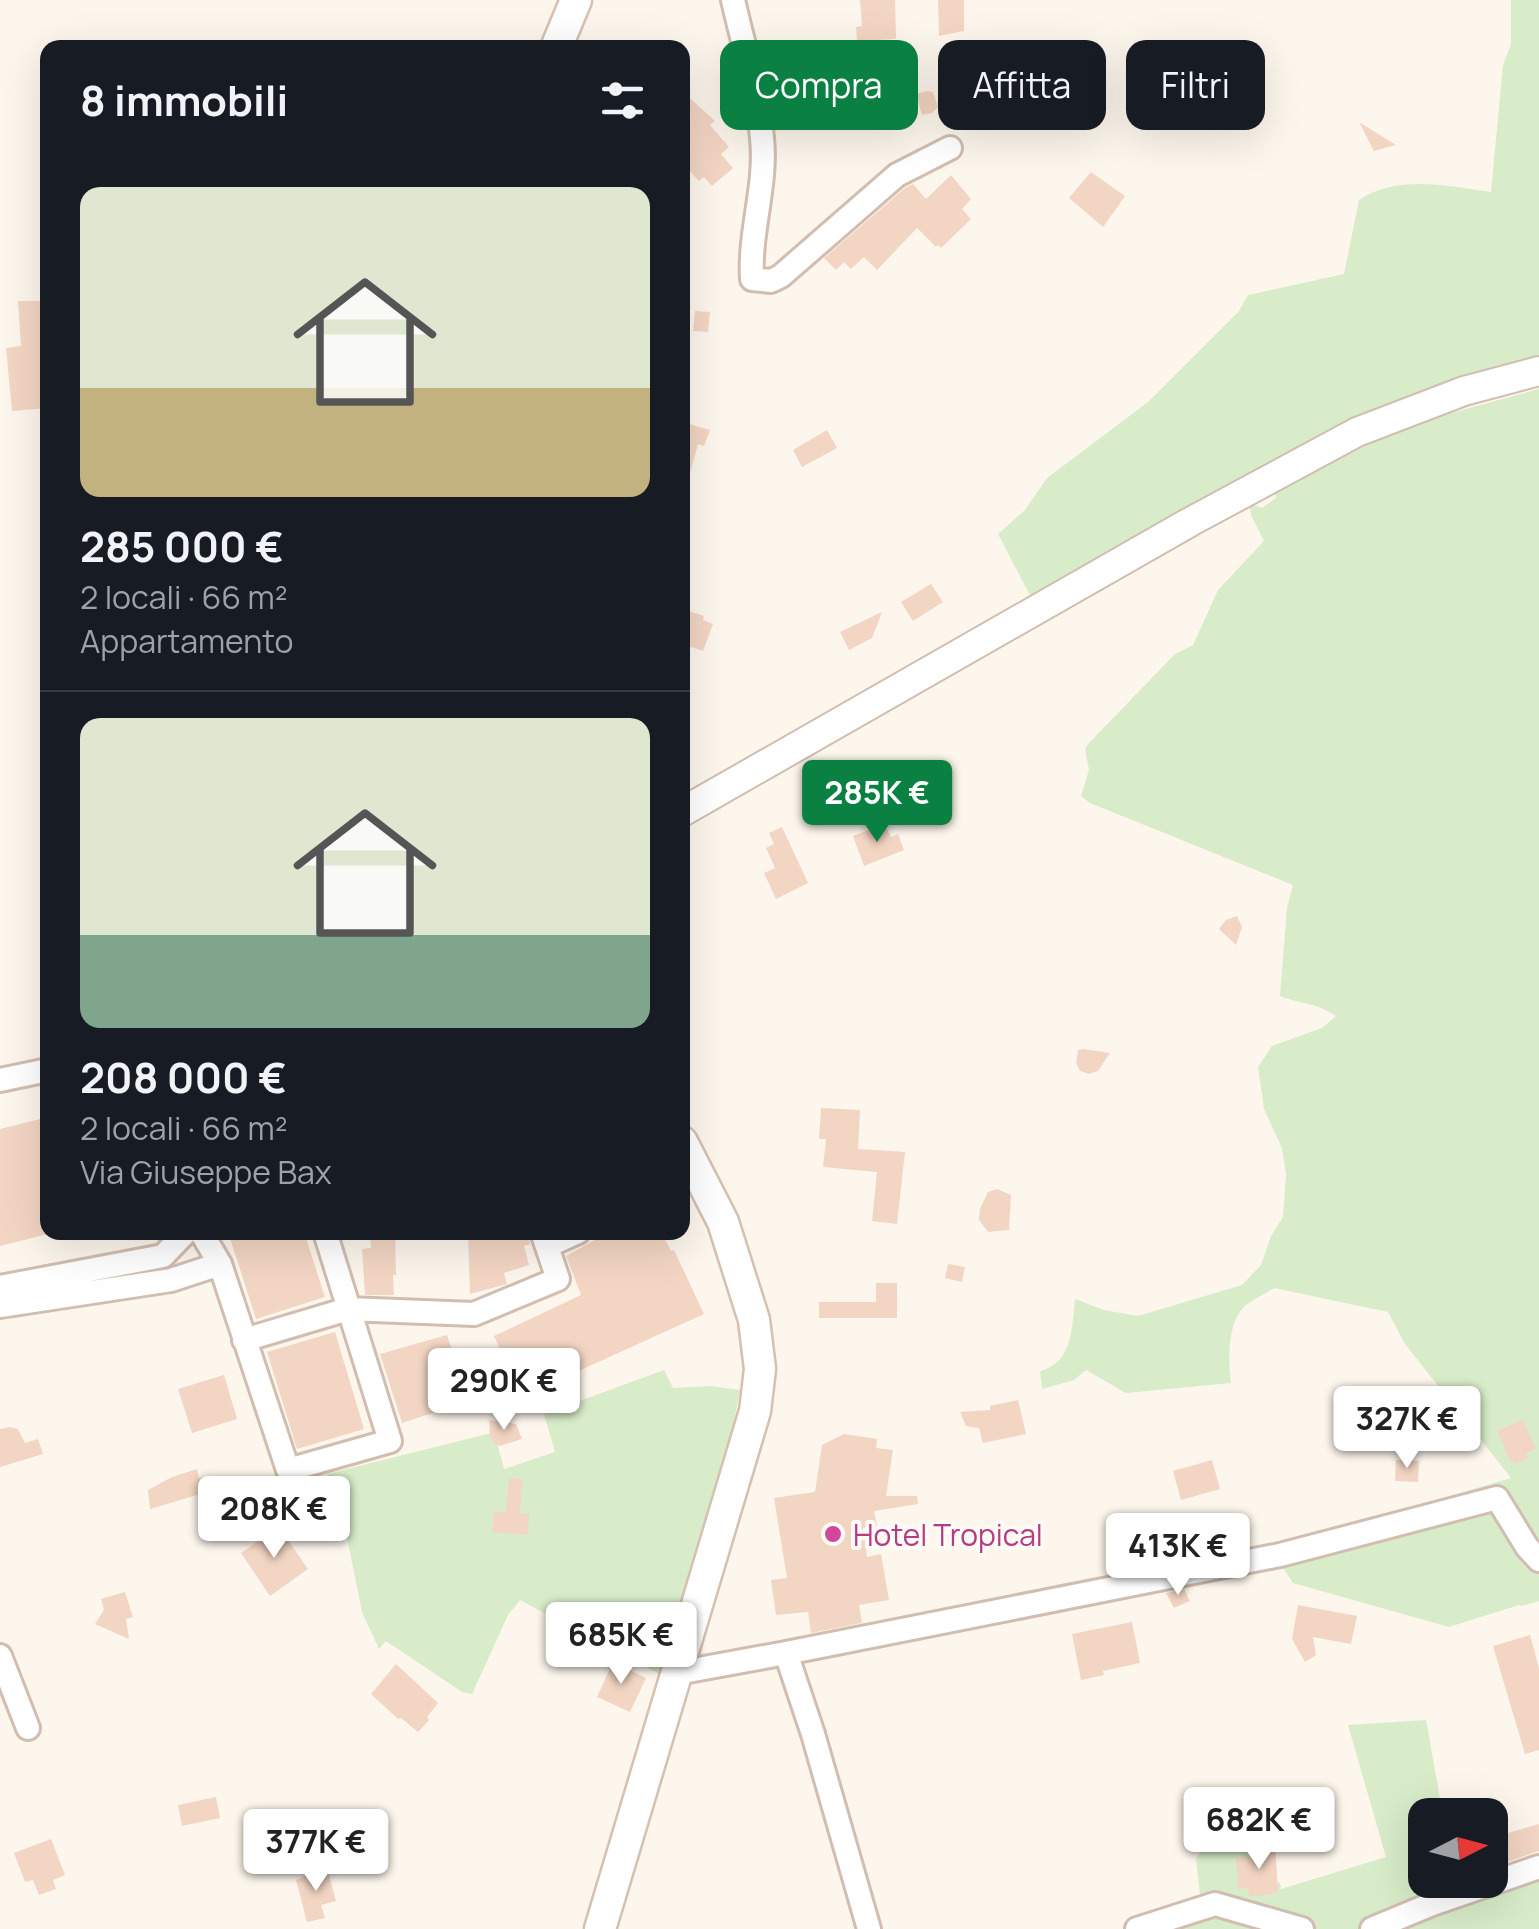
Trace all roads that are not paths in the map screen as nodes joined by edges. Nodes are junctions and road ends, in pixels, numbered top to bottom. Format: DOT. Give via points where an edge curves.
graph roads {
  1 [pos="576,0"];
  2 [pos="733,0"];
  3 [pos="559,40"];
  4 [pos="950,148"];
  5 [pos="1539,371"];
  6 [pos="690,807"];
  7 [pos="40,1072"];
  8 [pos="0,1080"];
  9 [pos="692,1183"];
  10 [pos="179,1240"];
  11 [pos="206,1240"];
  12 [pos="327,1240"];
  13 [pos="545,1240"];
  14 [pos="220,1264"];
  15 [pos="0,1286"];
  16 [pos="0,1306"];
  17 [pos="348,1310"];
  18 [pos="244,1340"];
  19 [pos="1539,1560"];
  20 [pos="786,1653"];
  21 [pos="0,1656"];
  22 [pos="677,1673"];
  23 [pos="28,1728"];
  24 [pos="1539,1867"];
  25 [pos="600,1929"];
  26 [pos="868,1929"];
  27 [pos="1137,1929"];
  28 [pos="1302,1929"];
  29 [pos="1372,1929"];
  1 -- 3 [label="main road"];
  2 -- 4 [label="street" via="762,139 752,279 782,276 897,175"];
  5 -- 6 [label="street" via="1357,432"];
  7 -- 8 [label="street"];
  9 -- 22 [label="main road" via="723,1222 754,1320 760,1369 756,1411"];
  10 -- 15 [label="street" via="164,1256"];
  11 -- 14 [label="street"];
  12 -- 17 [label="street"];
  13 -- 17 [label="street" via="558,1279 474,1314"];
  14 -- 16 [label="street" via="171,1280"];
  14 -- 18 [label="street"];
  17 -- 18 [label="street"];
  17 -- 18 [label="street" via="390,1442 288,1470"];
  19 -- 20 [label="street" via="1497,1498 1280,1556"];
  20 -- 22 [label="street"];
  20 -- 26 [label="street"];
  21 -- 23 [label="street"];
  22 -- 25 [label="main road"];
  24 -- 29 [label="street"];
  27 -- 28 [label="street" via="1215,1904"];
}
